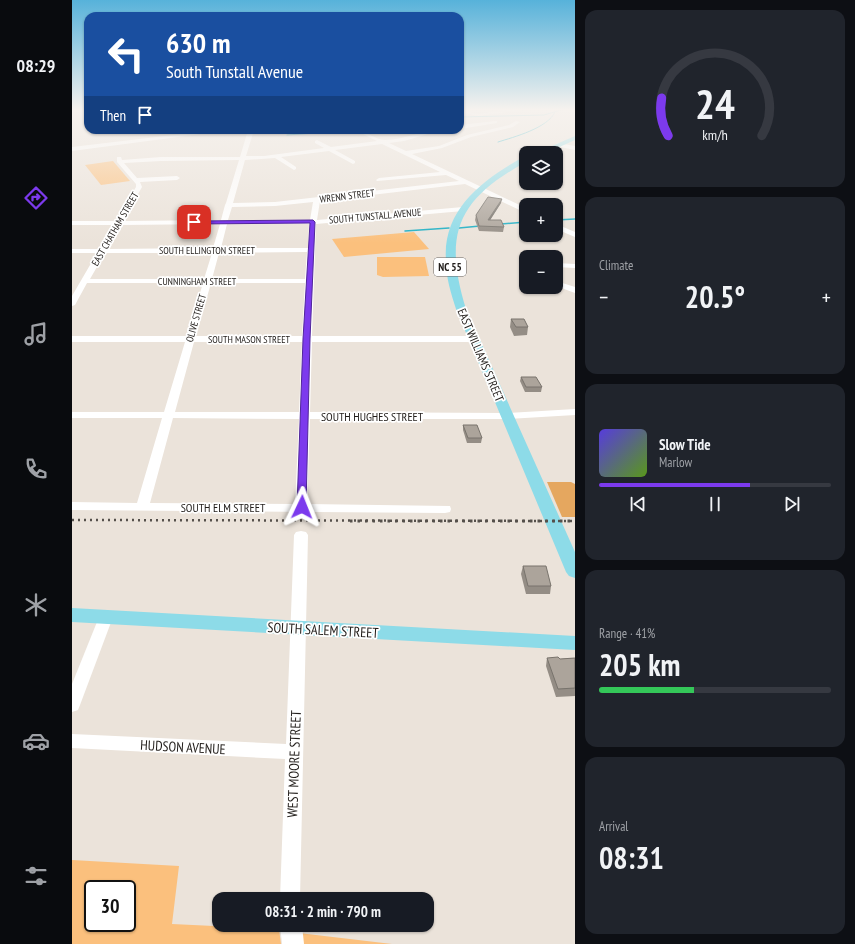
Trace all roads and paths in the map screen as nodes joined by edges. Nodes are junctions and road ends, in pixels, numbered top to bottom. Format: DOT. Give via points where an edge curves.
graph roads {
  1 [pos="184,154"];
  2 [pos="244,154"];
  3 [pos="299,154"];
  4 [pos="338,154"];
  5 [pos="408,154"];
  6 [pos="277,157"];
  7 [pos="183,158"];
  8 [pos="242,159"];
  9 [pos="353,162"];
  10 [pos="519,163"];
  11 [pos="294,168"];
  12 [pos="447,173"];
  13 [pos="177,178"];
  14 [pos="136,180"];
  15 [pos="379,180"];
  16 [pos="466,182"];
  17 [pos="480,189"];
  18 [pos="317,200"];
  19 [pos="228,205"];
  20 [pos="519,208"];
  21 [pos="463,209"];
  22 [pos="119,222"];
  23 [pos="224,222"];
  24 [pos="313,222"];
  25 [pos="72,223"];
  26 [pos="563,229"];
  27 [pos="575,235"];
  28 [pos="216,250"];
  29 [pos="311,250"];
  30 [pos="72,251"];
  31 [pos="103,251"];
  32 [pos="563,265"];
  33 [pos="575,266"];
  34 [pos="85,281"];
  35 [pos="309,281"];
  36 [pos="207,282"];
  37 [pos="563,286"];
  38 [pos="575,290"];
  39 [pos="72,303"];
  40 [pos="72,339"];
  41 [pos="190,339"];
  42 [pos="307,339"];
  43 [pos="474,339"];
  44 [pos="575,412"];
  45 [pos="72,415"];
  46 [pos="168,415"];
  47 [pos="305,416"];
  48 [pos="507,416"];
  49 [pos="72,506"];
  50 [pos="142,507"];
  51 [pos="302,507"];
  52 [pos="445,509"];
  53 [pos="301,534"];
  54 [pos="575,572"];
  55 [pos="72,615"];
  56 [pos="106,617"];
  57 [pos="298,628"];
  58 [pos="575,643"];
  59 [pos="72,705"];
  60 [pos="72,741"];
  61 [pos="294,752"];
  62 [pos="290,892"];
  63 [pos="292,932"];
  64 [pos="293,944"];
  1 -- 7 [label="street"];
  2 -- 8 [label="street, OLIVE STREET"];
  3 -- 6 [label="street"];
  4 -- 9 [label="street"];
  5 -- 12 [label="street"];
  6 -- 8 [label="street"];
  6 -- 11 [label="street"];
  7 -- 8 [label="street"];
  7 -- 14 [label="street, EAST CHATHAM STREET" via="120,160"];
  8 -- 19 [label="street, OLIVE STREET"];
  10 -- 17 [label="main road, EAST WILLIAMS STREET / NC 55"];
  12 -- 15 [label="street"];
  12 -- 16 [label="street"];
  13 -- 14 [label="street"];
  14 -- 22 [label="street, EAST CHATHAM STREET" via="139,187"];
  16 -- 17 [label="street"];
  16 -- 18 [label="street, WRENN STREET"];
  17 -- 20 [label="street"];
  17 -- 21 [label="main road, EAST WILLIAMS STREET / NC 55"];
  18 -- 19 [label="street, WRENN STREET" via="266,205"];
  18 -- 24 [label="street"];
  19 -- 23 [label="street, OLIVE STREET"];
  21 -- 24 [label="street, SOUTH TUNSTALL AVENUE"];
  21 -- 43 [label="main road, EAST WILLIAMS STREET / NC 55" via="451,238 450,269 455,291"];
  22 -- 23 [label="street, SOUTH TUNSTALL AVENUE"];
  22 -- 25 [label="street, SOUTH TUNSTALL AVENUE"];
  22 -- 31 [label="street, EAST CHATHAM STREET"];
  23 -- 24 [label="street, SOUTH TUNSTALL AVENUE"];
  23 -- 28 [label="street, OLIVE STREET"];
  24 -- 29 [label="street"];
  26 -- 27 [label="street"];
  28 -- 29 [label="street, SOUTH ELLINGTON STREET"];
  28 -- 31 [label="street, SOUTH ELLINGTON STREET"];
  28 -- 36 [label="street, OLIVE STREET"];
  29 -- 35 [label="street"];
  30 -- 31 [label="street, SOUTH ELLINGTON STREET"];
  31 -- 34 [label="street, EAST CHATHAM STREET"];
  32 -- 33 [label="street"];
  34 -- 36 [label="street, CUNNINGHAM STREET"];
  34 -- 39 [label="street, EAST CHATHAM STREET"];
  35 -- 36 [label="street, CUNNINGHAM STREET"];
  35 -- 42 [label="street"];
  36 -- 41 [label="street, OLIVE STREET"];
  37 -- 38 [label="street"];
  40 -- 41 [label="street, SOUTH MASON STREET"];
  41 -- 42 [label="street, SOUTH MASON STREET"];
  41 -- 46 [label="street, OLIVE STREET"];
  42 -- 43 [label="street, SOUTH MASON STREET"];
  42 -- 47 [label="street"];
  43 -- 48 [label="main road, EAST WILLIAMS STREET / NC 55"];
  44 -- 48 [label="street, SOUTH HUGHES STREET"];
  45 -- 46 [label="street, SOUTH HUGHES STREET"];
  46 -- 47 [label="street, SOUTH HUGHES STREET"];
  46 -- 50 [label="street, OLIVE STREET"];
  47 -- 48 [label="street, SOUTH HUGHES STREET"];
  47 -- 51 [label="street"];
  48 -- 54 [label="main road, EAST WILLIAMS STREET / NC 55"];
  49 -- 50 [label="street, SOUTH ELM STREET"];
  50 -- 51 [label="street, SOUTH ELM STREET"];
  51 -- 52 [label="street, SOUTH ELM STREET"];
  53 -- 57 [label="street, WEST MOORE STREET"];
  55 -- 56 [label="main road, SOUTH SALEM STREET"];
  56 -- 57 [label="main road, SOUTH SALEM STREET"];
  56 -- 59 [label="street"];
  57 -- 58 [label="main road, SOUTH SALEM STREET"];
  57 -- 61 [label="street, WEST MOORE STREET"];
  60 -- 61 [label="street, HUDSON AVENUE"];
  61 -- 62 [label="street, WEST MOORE STREET"];
  63 -- 64 [label="street"];
}
